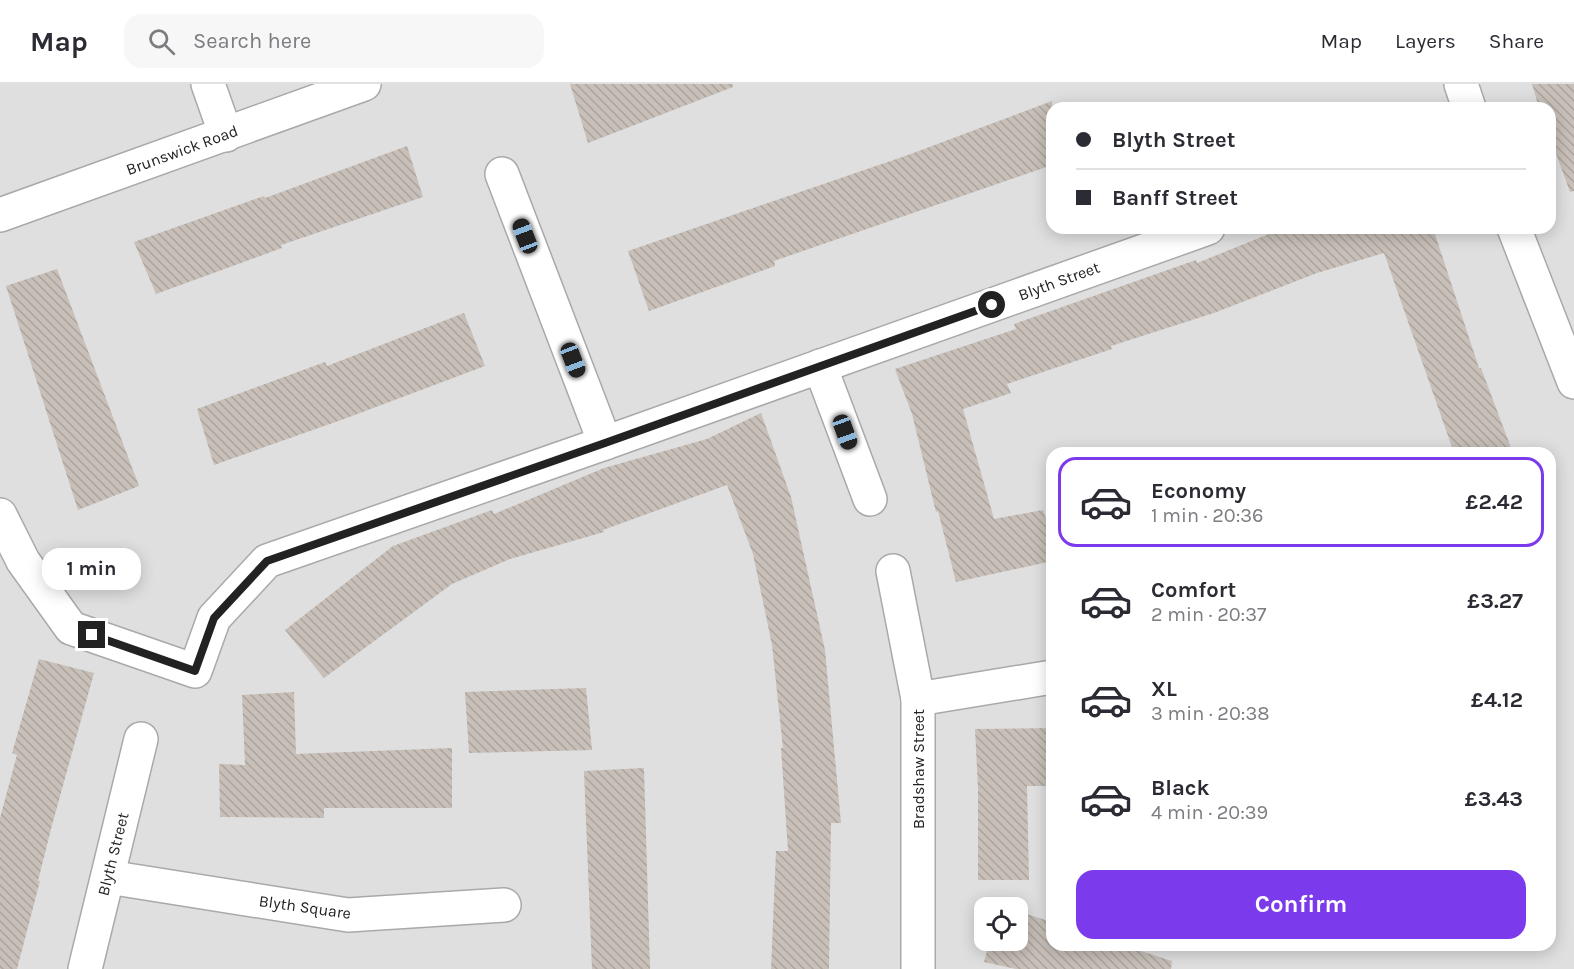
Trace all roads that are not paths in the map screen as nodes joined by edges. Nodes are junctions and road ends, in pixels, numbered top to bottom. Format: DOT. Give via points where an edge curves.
graph roads {
  1 [pos="208,84"];
  2 [pos="364,84"];
  3 [pos="1461,84"];
  4 [pos="1467,102"];
  5 [pos="226,135"];
  6 [pos="501,174"];
  7 [pos="0,214"];
  8 [pos="1191,234"];
  9 [pos="1516,234"];
  10 [pos="820,366"];
  11 [pos="1574,382"];
  12 [pos="605,443"];
  13 [pos="870,499"];
  14 [pos="0,515"];
  15 [pos="893,571"];
  16 [pos="1046,678"];
  17 [pos="918,699"];
  18 [pos="141,739"];
  19 [pos="108,877"];
  20 [pos="504,905"];
  21 [pos="85,969"];
  22 [pos="918,969"];
  1 -- 5 [label="street"];
  2 -- 5 [label="street, Brunswick Road"];
  3 -- 4 [label="street"];
  5 -- 7 [label="street, Brunswick Road"];
  6 -- 12 [label="street"];
  8 -- 10 [label="street, Blyth Street"];
  9 -- 11 [label="street"];
  10 -- 12 [label="street, Blyth Street"];
  10 -- 13 [label="street"];
  12 -- 14 [label="street, Blyth Street" via="267,561 214,618 195,671 71,628 23,561"];
  15 -- 17 [label="street, Bradshaw Street"];
  16 -- 17 [label="street"];
  17 -- 22 [label="street, Bradshaw Street"];
  18 -- 19 [label="street, Blyth Street"];
  19 -- 20 [label="street, Blyth Square" via="348,915"];
  19 -- 21 [label="street, Blyth Street"];
}
